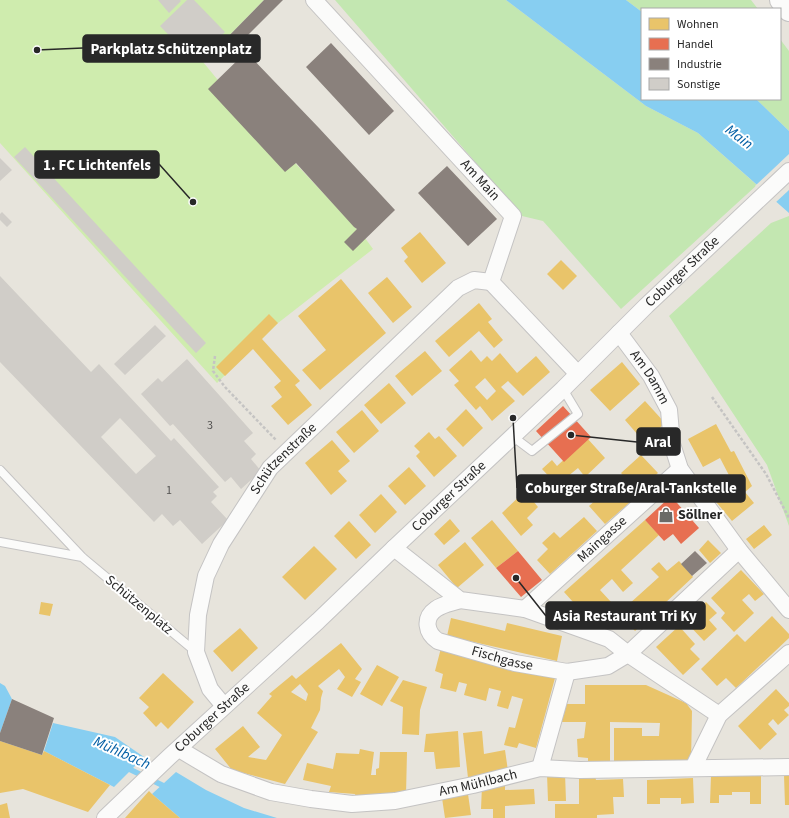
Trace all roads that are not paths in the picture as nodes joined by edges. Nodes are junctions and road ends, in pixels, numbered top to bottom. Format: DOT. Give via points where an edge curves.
graph roads {
  1 [pos="314,0"];
  2 [pos="789,171"];
  3 [pos="490,282"];
  4 [pos="619,333"];
  5 [pos="578,374"];
  6 [pos="563,389"];
  7 [pos="512,436"];
  8 [pos="680,469"];
  9 [pos="0,470"];
  10 [pos="0,542"];
  11 [pos="394,548"];
  12 [pos="739,550"];
  13 [pos="82,557"];
  14 [pos="460,600"];
  15 [pos="525,609"];
  16 [pos="789,610"];
  17 [pos="196,652"];
  18 [pos="789,653"];
  19 [pos="628,654"];
  20 [pos="567,672"];
  21 [pos="224,706"];
  22 [pos="720,715"];
  23 [pos="174,753"];
  24 [pos="789,767"];
  25 [pos="540,768"];
  26 [pos="693,768"];
  27 [pos="105,818"];
  1 -- 3 [label="street, Am Main" via="514,216"];
  2 -- 4 [label="street, Coburger Straße"];
  3 -- 5 [label="street"];
  3 -- 17 [label="street, Schützenstraße" via="474,280 458,288 270,468 221,544 206,576 198,615"];
  4 -- 5 [label="street, Coburger Straße"];
  4 -- 8 [label="street, Am Damm" via="651,376 669,410 672,444"];
  5 -- 6 [label="street, Coburger Straße"];
  6 -- 7 [label="street, Coburger Straße"];
  6 -- 7 [label="lane" via="578,414 532,451"];
  7 -- 11 [label="street, Coburger Straße"];
  8 -- 12 [label="street, Am Damm"];
  8 -- 15 [label="street, Maingasse"];
  9 -- 13 [label="lane, Schützenplatz"];
  10 -- 13 [label="lane, Schützenplatz"];
  11 -- 14 [label="street"];
  11 -- 21 [label="street, Coburger Straße"];
  12 -- 16 [label="street, Am Damm"];
  12 -- 19 [label="street"];
  13 -- 17 [label="lane, Schützenplatz"];
  14 -- 15 [label="street, Fischgasse"];
  14 -- 20 [label="street, Fischgasse" via="442,606 430,614 427,627 433,637 444,643 515,663"];
  15 -- 19 [label="street, Fischgasse" via="609,639"];
  17 -- 21 [label="street, Schützenstraße" via="210,689"];
  18 -- 22 [label="street"];
  19 -- 20 [label="street, Fischgasse" via="608,666"];
  19 -- 22 [label="street, Fischgasse"];
  20 -- 25 [label="street"];
  21 -- 23 [label="street, Coburger Straße"];
  22 -- 26 [label="street"];
  23 -- 25 [label="street, Am Mühlbach" via="271,792 352,804 395,801"];
  23 -- 27 [label="street, Coburger Straße"];
  24 -- 26 [label="street, Am Mühlbach"];
  25 -- 26 [label="street, Am Mühlbach"];
}
